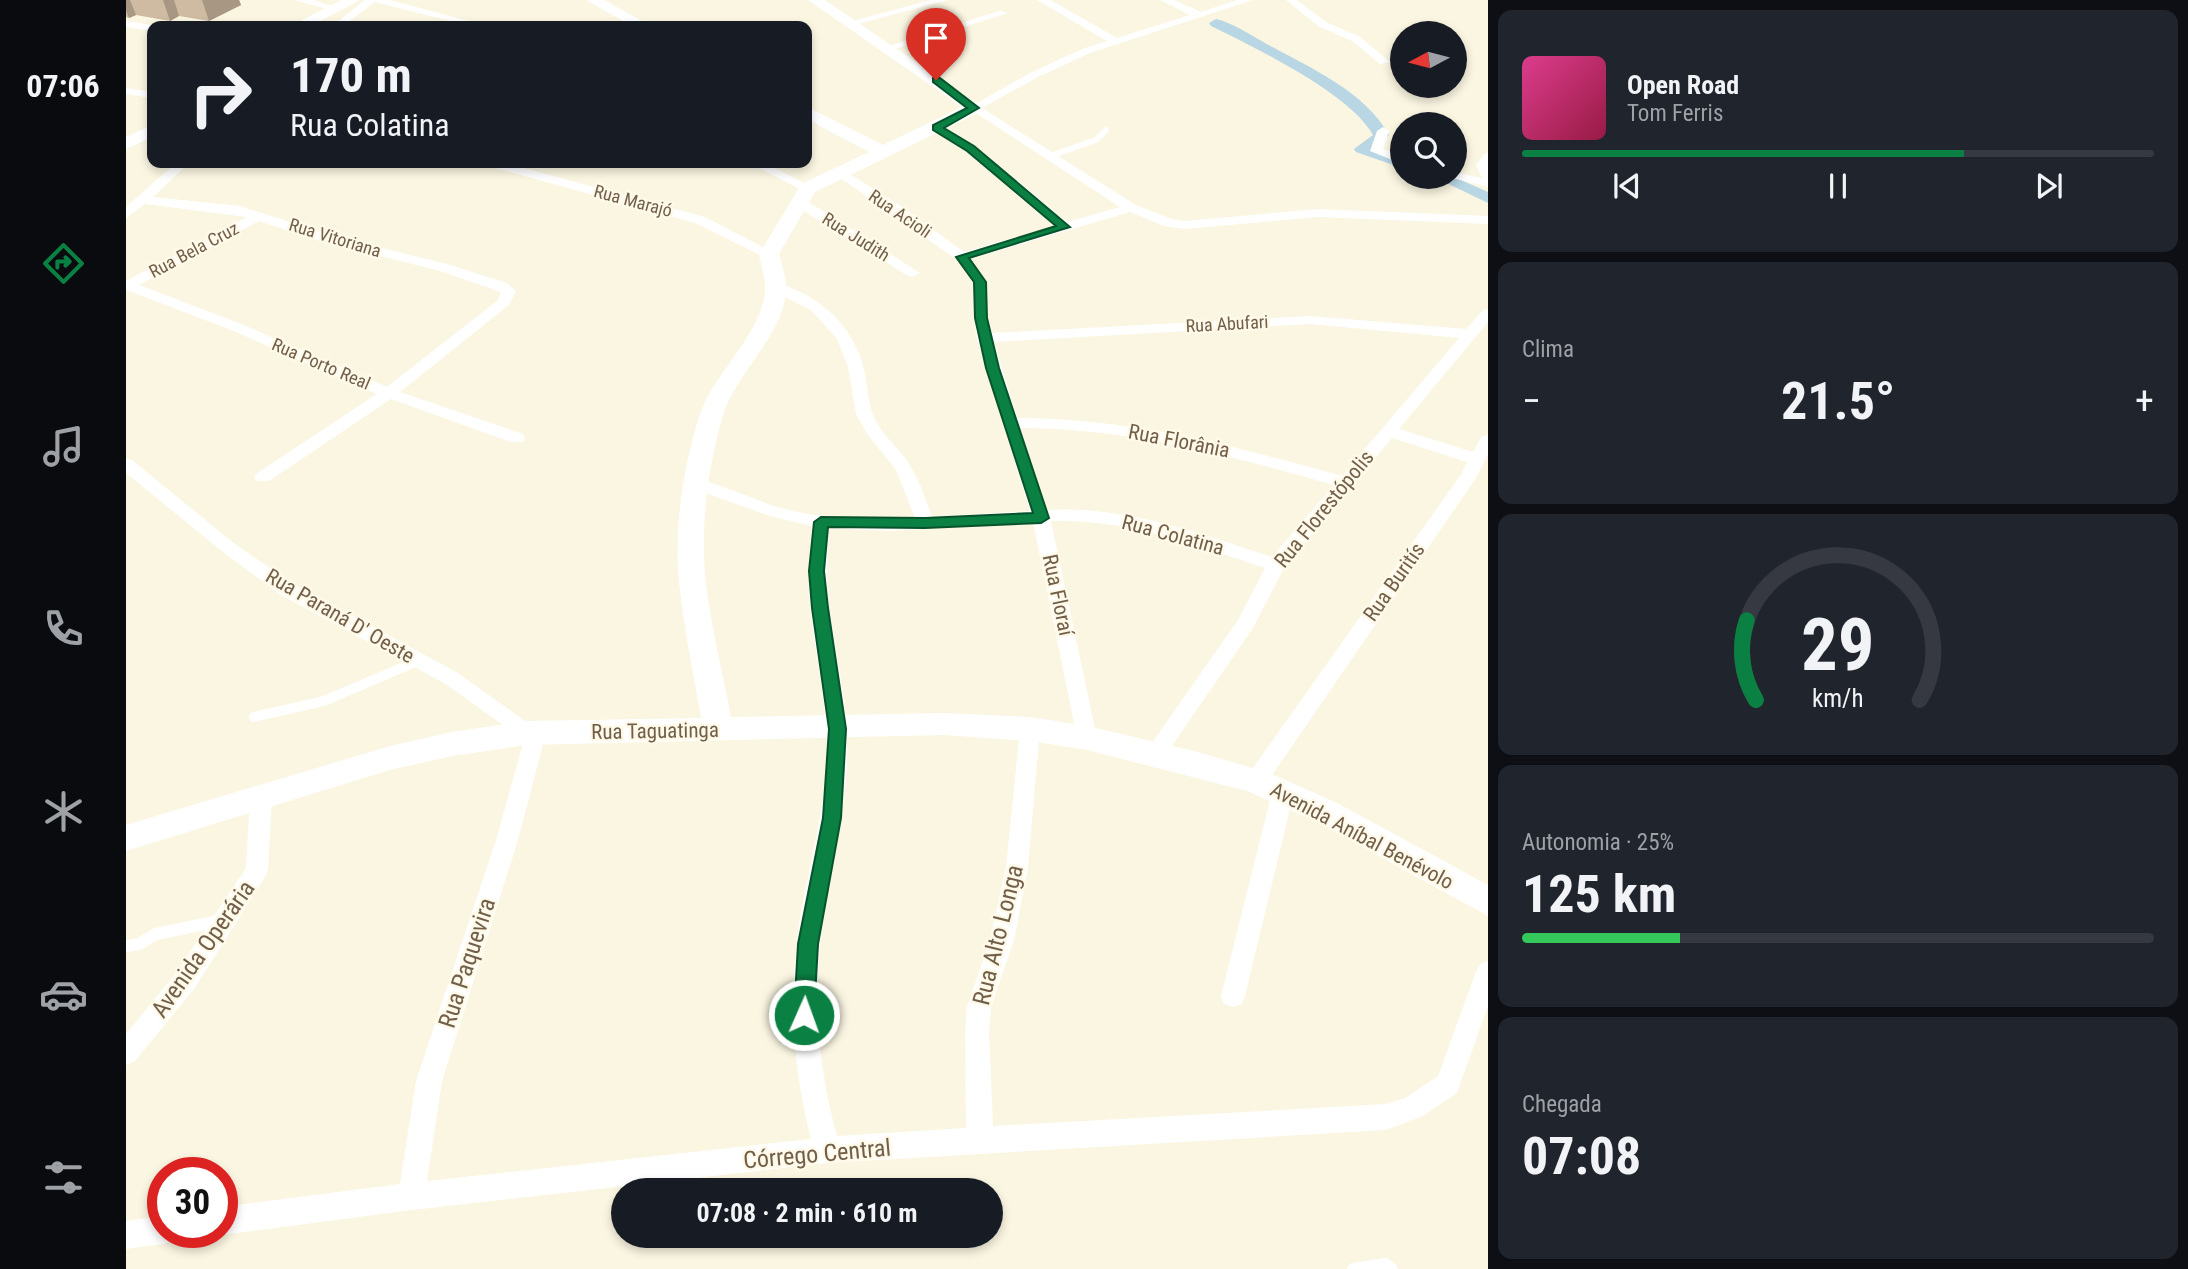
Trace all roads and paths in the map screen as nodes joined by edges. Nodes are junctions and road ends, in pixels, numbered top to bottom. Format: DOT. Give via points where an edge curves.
graph roads {
  1 [pos="299,0"];
  2 [pos="353,0"];
  3 [pos="372,0"];
  4 [pos="378,0"];
  5 [pos="593,0"];
  6 [pos="814,0"];
  7 [pos="943,0"];
  8 [pos="1042,0"];
  9 [pos="1165,0"];
  10 [pos="1291,0"];
  11 [pos="1237,1"];
  12 [pos="334,8"];
  13 [pos="1003,13"];
  14 [pos="1200,15"];
  15 [pos="309,21"];
  16 [pos="344,21"];
  17 [pos="462,21"];
  18 [pos="633,21"];
  19 [pos="850,23"];
  20 [pos="126,24"];
  21 [pos="147,27"];
  22 [pos="1115,41"];
  23 [pos="888,48"];
  24 [pos="1384,62"];
  25 [pos="126,91"];
  26 [pos="147,95"];
  27 [pos="974,108"];
  28 [pos="812,115"];
  29 [pos="937,128"];
  30 [pos="1106,130"];
  31 [pos="1383,131"];
  32 [pos="147,135"];
  33 [pos="126,144"];
  34 [pos="883,152"];
  35 [pos="1050,156"];
  36 [pos="1390,156"];
  37 [pos="1488,157"];
  38 [pos="178,168"];
  39 [pos="510,168"];
  40 [pos="764,168"];
  41 [pos="838,172"];
  42 [pos="1467,178"];
  43 [pos="1488,181"];
  44 [pos="804,195"];
  45 [pos="144,200"];
  46 [pos="1131,208"];
  47 [pos="126,214"];
  48 [pos="260,215"];
  49 [pos="1488,219"];
  50 [pos="1064,227"];
  51 [pos="769,254"];
  52 [pos="962,257"];
  53 [pos="913,273"];
  54 [pos="126,285"];
  55 [pos="776,287"];
  56 [pos="1480,326"];
  57 [pos="985,338"];
  58 [pos="388,393"];
  59 [pos="1011,423"];
  60 [pos="1387,431"];
  61 [pos="517,438"];
  62 [pos="1483,453"];
  63 [pos="126,464"];
  64 [pos="263,477"];
  65 [pos="1344,482"];
  66 [pos="697,484"];
  67 [pos="1041,518"];
  68 [pos="821,522"];
  69 [pos="925,523"];
  70 [pos="1276,565"];
  71 [pos="418,661"];
  72 [pos="254,717"];
  73 [pos="837,729"];
  74 [pos="1030,729"];
  75 [pos="718,730"];
  76 [pos="531,733"];
  77 [pos="1087,738"];
  78 [pos="1156,753"];
  79 [pos="1194,763"];
  80 [pos="1269,787"];
  81 [pos="261,796"];
  82 [pos="126,838"];
  83 [pos="1488,902"];
  84 [pos="228,919"];
  85 [pos="126,946"];
  86 [pos="1488,972"];
  87 [pos="1233,996"];
  88 [pos="126,1052"];
  89 [pos="980,1142"];
  90 [pos="827,1150"];
  91 [pos="412,1196"];
  92 [pos="238,1220"];
  93 [pos="147,1232"];
  94 [pos="126,1235"];
  95 [pos="1353,1269"];
  96 [pos="1392,1269"];
  1 -- 12 [label="street"];
  2 -- 12 [label="street"];
  3 -- 16 [label="street"];
  4 -- 17 [label="street"];
  5 -- 18 [label="street"];
  6 -- 19 [label="street"];
  7 -- 19 [label="street"];
  8 -- 22 [label="street"];
  9 -- 14 [label="street"];
  10 -- 24 [label="street" via="1322,24 1367,46"];
  11 -- 14 [label="street"];
  12 -- 15 [label="street"];
  13 -- 23 [label="street"];
  14 -- 22 [label="street"];
  19 -- 23 [label="street"];
  20 -- 21 [label="street"];
  22 -- 27 [label="street" via="1049,68"];
  23 -- 27 [label="street"];
  25 -- 26 [label="street"];
  27 -- 29 [label="street"];
  27 -- 35 [label="street"];
  28 -- 34 [label="street"];
  29 -- 34 [label="street"];
  29 -- 50 [label="street" via="970,149"];
  30 -- 35 [label="lane" via="1096,140"];
  31 -- 36 [label="street" via="1376,151"];
  32 -- 33 [label="street"];
  34 -- 41 [label="street"];
  35 -- 46 [label="street"];
  37 -- 43 [label="street" via="1482,165"];
  38 -- 45 [label="street"];
  39 -- 51 [label="street, Rua Marajó" via="700,220"];
  40 -- 44 [label="street, Rua Judith"];
  41 -- 44 [label="street"];
  41 -- 52 [label="street, Rua Acioli"];
  42 -- 43 [label="street"];
  44 -- 51 [label="street"];
  44 -- 53 [label="street, Rua Judith"];
  45 -- 47 [label="street"];
  45 -- 48 [label="street, Rua Vitoriana"];
  46 -- 49 [label="street" via="1185,225 1318,213"];
  46 -- 50 [label="street"];
  48 -- 54 [label="street, Rua Bela Cruz"];
  48 -- 58 [label="street, Rua Vitoriana" via="509,291 504,302"];
  50 -- 52 [label="street"];
  51 -- 55 [label="street"];
  52 -- 57 [label="street, Rua Floraí" via="980,282"];
  54 -- 58 [label="street, Rua Porto Real"];
  55 -- 66 [label="street" via="768,318 711,415"];
  55 -- 69 [label="street" via="801,295 821,309 845,340 868,421 902,465"];
  56 -- 57 [label="street, Rua Abufari" via="1311,320"];
  56 -- 60 [label="street, Rua Florestópolis"];
  57 -- 59 [label="street, Rua Floraí"];
  58 -- 61 [label="street, Rua Porto Real"];
  58 -- 64 [label="street"];
  59 -- 65 [label="street, Rua Florânia" via="1145,432"];
  59 -- 67 [label="street, Rua Floraí"];
  60 -- 62 [label="street, Rua Buritís"];
  60 -- 65 [label="street, Rua Florestópolis"];
  62 -- 80 [label="street, Rua Buritís"];
  63 -- 71 [label="street, Rua Paraná D' Oeste" via="288,590"];
  65 -- 70 [label="street, Rua Florestópolis"];
  66 -- 68 [label="street, Rua Colatina" via="757,507"];
  66 -- 75 [label="street" via="691,549 693,590"];
  67 -- 69 [label="street, Rua Colatina"];
  67 -- 70 [label="street, Rua Colatina" via="1087,515 1157,526"];
  67 -- 77 [label="street, Rua Floraí"];
  68 -- 69 [label="street, Rua Colatina"];
  68 -- 73 [label="street" via="817,571"];
  70 -- 78 [label="street, Rua Florestópolis" via="1246,623"];
  71 -- 72 [label="lane" via="324,701"];
  71 -- 76 [label="street, Rua Paraná D' Oeste"];
  73 -- 74 [label="street, Rua Taguatinga" via="944,724"];
  73 -- 75 [label="street, Rua Taguatinga"];
  73 -- 90 [label="street" via="832,818 808,944 804,1015 817,1116"];
  74 -- 77 [label="street, Rua Taguatinga"];
  74 -- 89 [label="street, Rua Alto Longa" via="1017,867 1002,940 979,1007"];
  75 -- 76 [label="street, Rua Taguatinga"];
  76 -- 81 [label="street, Rua Taguatinga" via="402,755"];
  76 -- 91 [label="street, Rua Paquevira" via="507,840 429,1081"];
  77 -- 78 [label="street, Rua Taguatinga"];
  78 -- 79 [label="street, Rua Taguatinga"];
  79 -- 80 [label="street, Avenida Aníbal Benévolo"];
  80 -- 83 [label="street, Avenida Aníbal Benévolo" via="1328,813"];
  80 -- 87 [label="street"];
  81 -- 82 [label="street, Rua Taguatinga"];
  81 -- 84 [label="street, Avenida Operária" via="257,870"];
  84 -- 85 [label="lane" via="156,934"];
  84 -- 88 [label="street, Avenida Operária" via="185,981"];
  86 -- 89 [label="street, Córrego Central" via="1448,1084 1412,1108 1386,1117"];
  89 -- 90 [label="street, Córrego Central"];
  90 -- 91 [label="street, Córrego Central"];
  91 -- 92 [label="street, Córrego Central"];
  93 -- 94 [label="street"];
  95 -- 96 [label="lane" via="1385,1264"];
}
